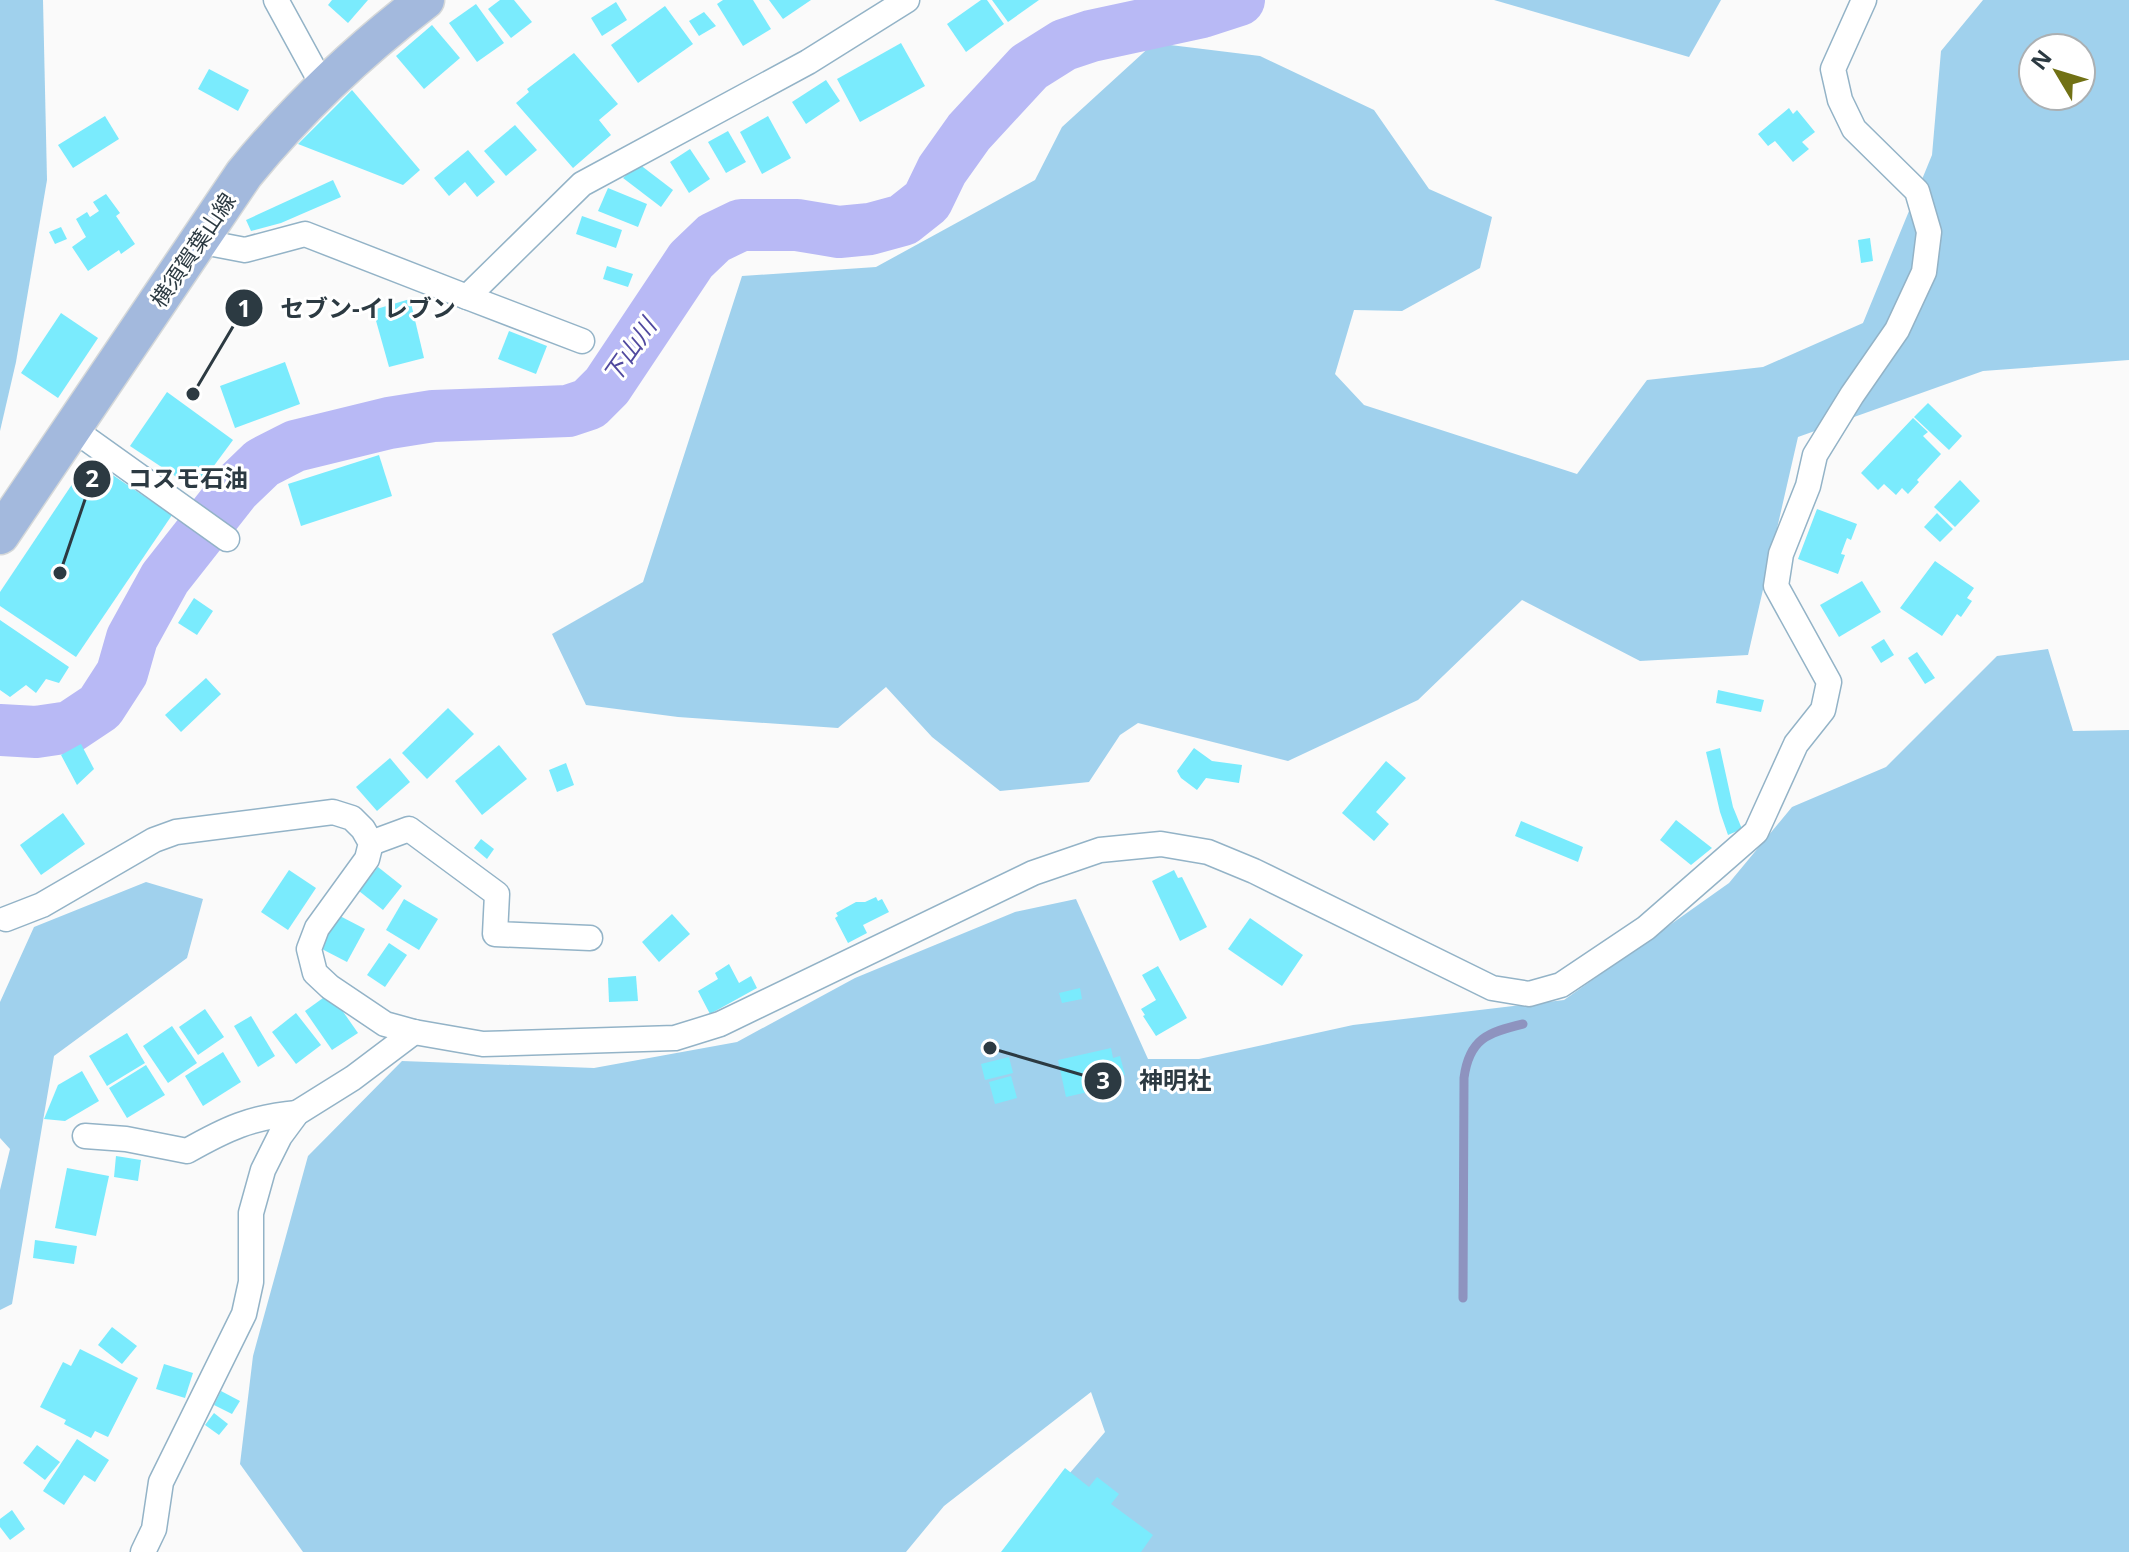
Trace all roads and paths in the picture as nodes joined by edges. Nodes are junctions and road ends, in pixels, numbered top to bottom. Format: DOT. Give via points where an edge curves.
graph roads {
  1 [pos="276,0"];
  2 [pos="425,0"];
  3 [pos="907,0"];
  4 [pos="1864,0"];
  5 [pos="323,86"];
  6 [pos="198,241"];
  7 [pos="467,297"];
  8 [pos="582,341"];
  9 [pos="73,429"];
  10 [pos="210,527"];
  11 [pos="0,535"];
  12 [pos="371,843"];
  13 [pos="2,922"];
  14 [pos="590,938"];
  15 [pos="414,1032"];
  16 [pos="297,1113"];
  17 [pos="85,1136"];
  18 [pos="143,1552"];
  1 -- 5 [label="street"];
  2 -- 5 [label="main road, 横須賀葉山線"];
  3 -- 7 [label="street" via="808,62 582,184"];
  4 -- 15 [label="street" via="1833,69 1840,100 1854,129 1917,191 1929,232 1924,272 1897,330 1815,455 1781,554 1776,586 1829,682 1823,710 1796,744 1756,832 1646,928 1561,985 1529,994 1492,988 1254,871 1208,852 1161,844 1100,850 1033,873 720,1024 675,1038 483,1044"];
  5 -- 6 [label="main road, 横須賀葉山線" via="244,174"];
  6 -- 7 [label="street" via="245,250 305,234"];
  6 -- 9 [label="main road, 横須賀葉山線"];
  7 -- 8 [label="street"];
  9 -- 10 [label="street"];
  9 -- 11 [label="main road, 横須賀葉山線"];
  12 -- 13 [label="street" via="352,818 333,812 176,832"];
  12 -- 14 [label="street" via="409,829 497,894 495,934"];
  12 -- 15 [label="street" via="367,859 317,928 309,949 315,973 330,987 385,1024"];
  15 -- 16 [label="street"];
  16 -- 17 [label="street" via="264,1116 187,1151"];
  16 -- 18 [label="street" via="263,1170 251,1213 251,1282 244,1314 161,1482 154,1529"];
}
